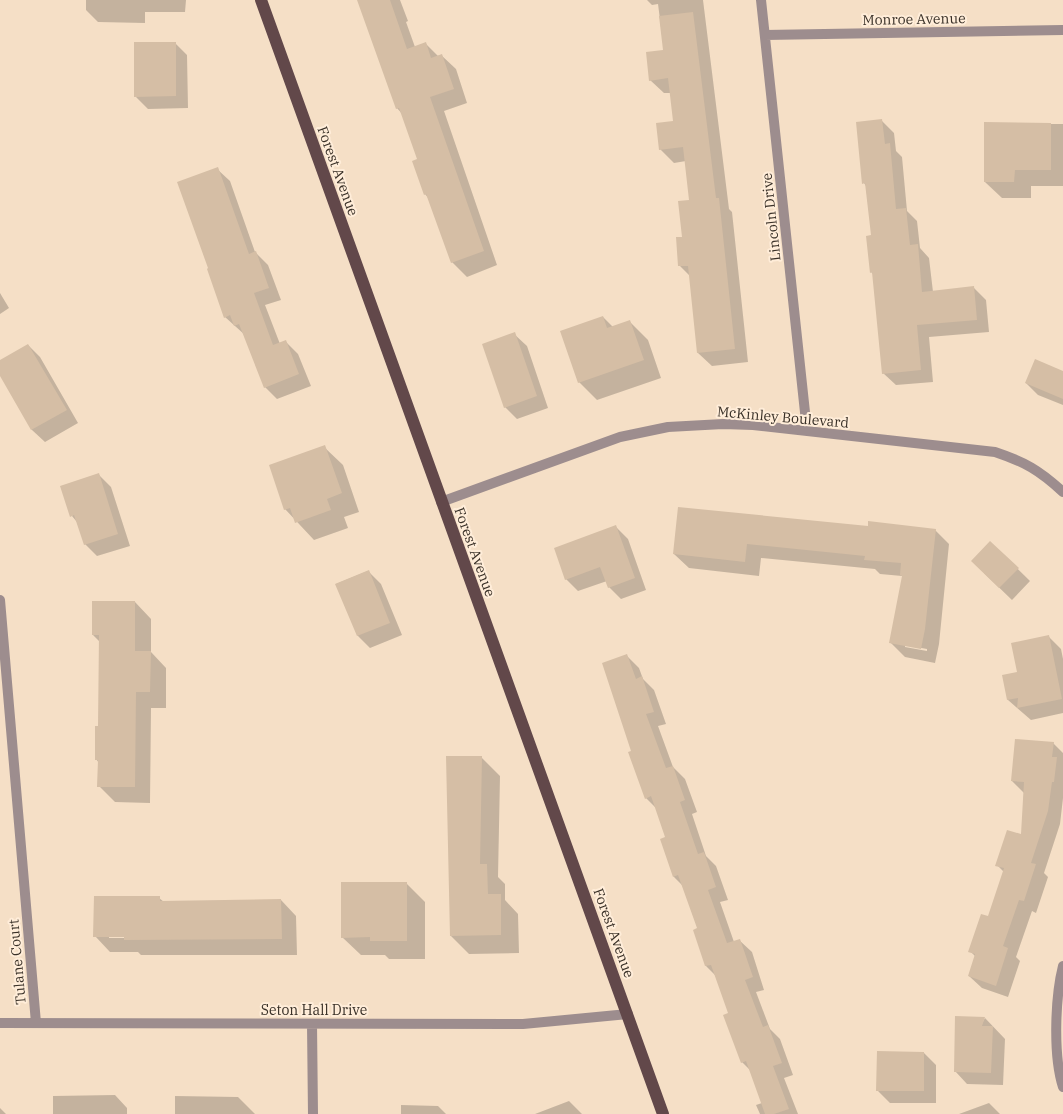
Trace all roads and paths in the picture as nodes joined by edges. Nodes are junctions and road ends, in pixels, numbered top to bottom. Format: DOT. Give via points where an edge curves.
graph roads {
  1 [pos="261,0"];
  2 [pos="761,0"];
  3 [pos="1063,30"];
  4 [pos="765,35"];
  5 [pos="808,431"];
  6 [pos="1063,492"];
  7 [pos="441,502"];
  8 [pos="0,600"];
  9 [pos="1063,966"];
  10 [pos="628,1014"];
  11 [pos="36,1022"];
  12 [pos="0,1023"];
  13 [pos="312,1024"];
  14 [pos="1063,1087"];
  15 [pos="313,1114"];
  16 [pos="663,1114"];
  1 -- 7 [label="main road, Forest Avenue"];
  2 -- 4 [label="street, Lincoln Drive"];
  3 -- 4 [label="street, Monroe Avenue"];
  4 -- 5 [label="street, Lincoln Drive"];
  5 -- 6 [label="street, McKinley Boulevard" via="994,452 1021,460"];
  5 -- 7 [label="street, McKinley Boulevard" via="723,424 668,427 620,437"];
  7 -- 10 [label="main road, Forest Avenue"];
  8 -- 11 [label="street, Tulane Court"];
  9 -- 14 [label="street" via="1057,1013 1058,1060"];
  10 -- 13 [label="street, Seton Hall Drive" via="523,1024"];
  10 -- 16 [label="main road, Forest Avenue"];
  11 -- 12 [label="street, Seton Hall Drive"];
  11 -- 13 [label="street, Seton Hall Drive"];
  13 -- 15 [label="street"];
}
